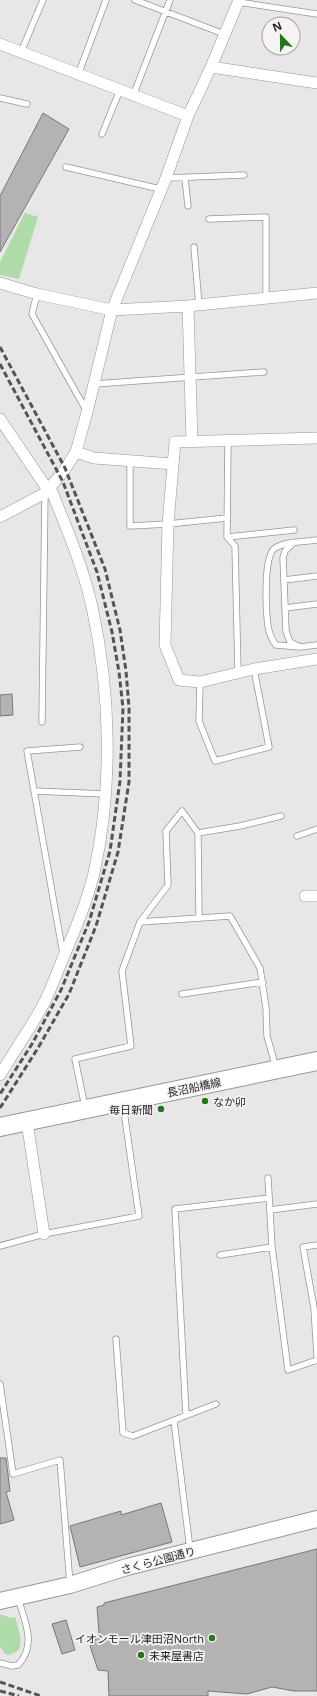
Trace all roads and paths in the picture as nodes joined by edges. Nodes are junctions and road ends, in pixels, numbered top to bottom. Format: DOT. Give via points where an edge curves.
graph roads {
  1 [pos="43,0"];
  2 [pos="106,0"];
  3 [pos="135,0"];
  4 [pos="170,0"];
  5 [pos="238,1"];
  6 [pos="165,11"];
  7 [pos="317,14"];
  8 [pos="224,34"];
  9 [pos="0,44"];
  10 [pos="21,52"];
  11 [pos="211,67"];
  12 [pos="78,74"];
  13 [pos="317,83"];
  14 [pos="120,90"];
  15 [pos="133,96"];
  16 [pos="0,98"];
  17 [pos="27,104"];
  18 [pos="188,116"];
  19 [pos="102,134"];
  20 [pos="66,167"];
  21 [pos="244,175"];
  22 [pos="166,178"];
  23 [pos="185,178"];
  24 [pos="160,189"];
  25 [pos="188,206"];
  26 [pos="209,220"];
  27 [pos="194,247"];
  28 [pos="0,283"];
  29 [pos="317,293"];
  30 [pos="37,294"];
  31 [pos="266,298"];
  32 [pos="193,305"];
  33 [pos="112,310"];
  34 [pos="264,372"];
  35 [pos="190,377"];
  36 [pos="94,384"];
  37 [pos="88,412"];
  38 [pos="0,419"];
  39 [pos="317,438"];
  40 [pos="228,441"];
  41 [pos="192,442"];
  42 [pos="76,452"];
  43 [pos="130,461"];
  44 [pos="173,464"];
  45 [pos="48,490"];
  46 [pos="0,518"];
  47 [pos="227,518"];
  48 [pos="168,524"];
  49 [pos="294,530"];
  50 [pos="227,537"];
  51 [pos="317,540"];
  52 [pos="293,543"];
  53 [pos="317,576"];
  54 [pos="284,580"];
  55 [pos="317,604"];
  56 [pos="285,608"];
  57 [pos="317,645"];
  58 [pos="300,647"];
  59 [pos="317,659"];
  60 [pos="254,669"];
  61 [pos="238,673"];
  62 [pos="200,682"];
  63 [pos="42,722"];
  64 [pos="80,747"];
  65 [pos="34,791"];
  66 [pos="105,794"];
  67 [pos="281,816"];
  68 [pos="317,829"];
  69 [pos="198,833"];
  70 [pos="297,836"];
  71 [pos="305,896"];
  72 [pos="317,896"];
  73 [pos="199,918"];
  74 [pos="140,922"];
  75 [pos="64,956"];
  76 [pos="263,982"];
  77 [pos="182,994"];
  78 [pos="317,1061"];
  79 [pos="276,1069"];
  80 [pos="0,1075"];
  81 [pos="123,1102"];
  82 [pos="85,1110"];
  83 [pos="27,1122"];
  84 [pos="0,1127"];
  85 [pos="268,1178"];
  86 [pos="269,1198"];
  87 [pos="317,1204"];
  88 [pos="270,1210"];
  89 [pos="44,1234"];
  90 [pos="317,1245"];
  91 [pos="0,1246"];
  92 [pos="272,1247"];
  93 [pos="220,1255"];
  94 [pos="116,1339"];
  95 [pos="317,1356"];
  96 [pos="317,1360"];
  97 [pos="0,1384"];
  98 [pos="216,1404"];
  99 [pos="186,1415"];
  100 [pos="174,1421"];
  101 [pos="317,1519"];
  102 [pos="190,1551"];
  103 [pos="70,1585"];
  104 [pos="18,1597"];
  105 [pos="0,1601"];
  106 [pos="0,1663"];
  1 -- 10 [label="lane"];
  2 -- 12 [label="lane"];
  3 -- 6 [label="lane"];
  4 -- 6 [label="lane"];
  5 -- 7 [label="lane"];
  5 -- 8 [label="street"];
  6 -- 8 [label="lane"];
  6 -- 15 [label="lane"];
  8 -- 11 [label="street"];
  9 -- 10 [label="street"];
  10 -- 12 [label="street"];
  11 -- 13 [label="street"];
  11 -- 18 [label="street"];
  12 -- 14 [label="street"];
  14 -- 15 [label="street"];
  14 -- 19 [label="lane"];
  15 -- 18 [label="street"];
  16 -- 17 [label="lane"];
  18 -- 22 [label="street"];
  20 -- 24 [label="lane"];
  21 -- 23 [label="lane"];
  22 -- 23 [label="lane"];
  22 -- 24 [label="street"];
  23 -- 25 [label="lane"];
  24 -- 33 [label="street"];
  26 -- 31 [label="lane" via="266,217"];
  27 -- 32 [label="lane"];
  28 -- 30 [label="street"];
  29 -- 31 [label="street"];
  30 -- 33 [label="street"];
  30 -- 37 [label="lane" via="32,314"];
  31 -- 32 [label="street"];
  32 -- 33 [label="street"];
  32 -- 35 [label="street"];
  33 -- 36 [label="street"];
  34 -- 35 [label="lane"];
  35 -- 36 [label="lane"];
  35 -- 41 [label="street"];
  36 -- 37 [label="street"];
  37 -- 42 [label="street"];
  38 -- 45 [label="street"];
  39 -- 40 [label="street"];
  40 -- 41 [label="street"];
  40 -- 47 [label="lane"];
  41 -- 44 [label="street" via="175,442"];
  42 -- 43 [label="street" via="94,458"];
  42 -- 45 [label="street"];
  43 -- 44 [label="street"];
  43 -- 48 [label="lane" via="130,526"];
  44 -- 48 [label="street"];
  45 -- 46 [label="street"];
  45 -- 63 [label="lane"];
  45 -- 66 [label="street" via="76,552 92,607 104,686 108,741"];
  47 -- 48 [label="lane"];
  47 -- 50 [label="lane"];
  48 -- 62 [label="street" via="165,645 179,680"];
  49 -- 50 [label="lane"];
  50 -- 61 [label="lane" via="235,546"];
  51 -- 52 [label="lane"];
  52 -- 54 [label="lane" via="283,558"];
  52 -- 58 [label="lane" via="274,548 266,567 268,627 276,645"];
  53 -- 54 [label="lane"];
  54 -- 56 [label="lane"];
  55 -- 56 [label="lane"];
  56 -- 58 [label="lane" via="286,631 290,642"];
  57 -- 58 [label="lane"];
  59 -- 60 [label="street"];
  60 -- 61 [label="street"];
  60 -- 62 [label="lane" via="269,747 214,761 199,721"];
  61 -- 62 [label="street"];
  64 -- 65 [label="lane" via="27,751"];
  65 -- 66 [label="lane"];
  65 -- 75 [label="lane"];
  66 -- 75 [label="street" via="101,839 93,875 84,908"];
  67 -- 69 [label="lane"];
  68 -- 70 [label="lane"];
  69 -- 73 [label="lane"];
  69 -- 74 [label="lane" via="182,811 166,831 168,885"];
  71 -- 72 [label="street"];
  73 -- 74 [label="lane"];
  73 -- 76 [label="lane" via="230,916 260,968"];
  74 -- 82 [label="lane" via="122,972 131,1046 75,1059"];
  75 -- 80 [label="street" via="43,1004"];
  76 -- 77 [label="lane"];
  76 -- 79 [label="lane" via="267,1036"];
  78 -- 79 [label="main road, 長沼船橋線"];
  79 -- 81 [label="main road, 長沼船橋線"];
  81 -- 82 [label="main road, 長沼船橋線"];
  81 -- 89 [label="lane" via="139,1216"];
  82 -- 83 [label="main road, 長沼船橋線"];
  83 -- 84 [label="main road, 長沼船橋線"];
  83 -- 89 [label="street"];
  85 -- 86 [label="lane"];
  86 -- 88 [label="lane"];
  86 -- 99 [label="lane" via="175,1209"];
  87 -- 88 [label="lane"];
  88 -- 92 [label="lane"];
  89 -- 91 [label="lane"];
  90 -- 95 [label="lane" via="303,1247 314,1308"];
  92 -- 93 [label="lane"];
  92 -- 96 [label="lane" via="288,1370"];
  94 -- 100 [label="lane" via="124,1433 133,1436"];
  97 -- 103 [label="lane" via="13,1474 60,1460"];
  98 -- 99 [label="lane"];
  99 -- 100 [label="lane"];
  100 -- 102 [label="lane"];
  101 -- 102 [label="street, さくら公園通り"];
  102 -- 103 [label="street, さくら公園通り"];
  103 -- 104 [label="street, さくら公園通り"];
  104 -- 105 [label="street, さくら公園通り"];
  104 -- 106 [label="lane" via="28,1635 27,1652 18,1665"];
}
